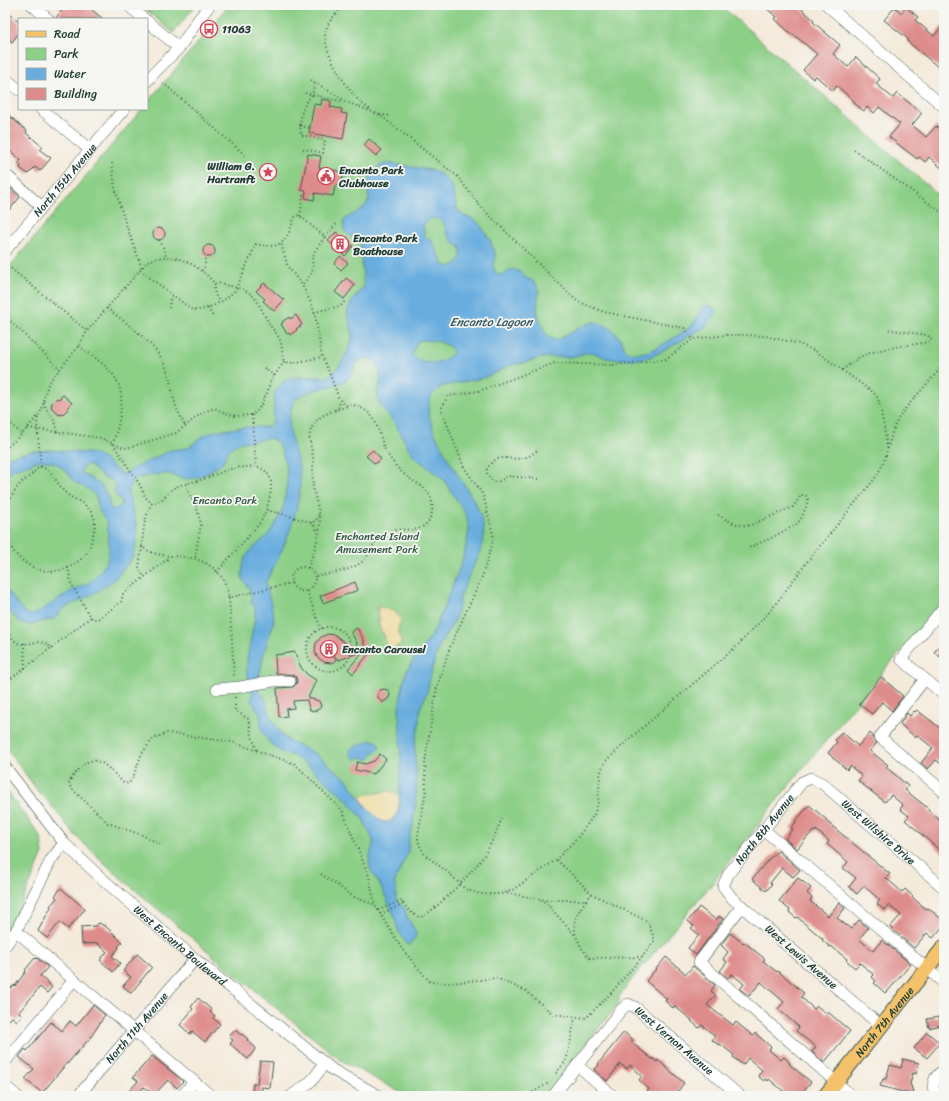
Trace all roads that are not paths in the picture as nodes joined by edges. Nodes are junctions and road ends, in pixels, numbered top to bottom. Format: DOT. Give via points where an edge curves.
graph roads {
  1 [pos="32,5"];
  2 [pos="128,5"];
  3 [pos="210,5"];
  4 [pos="827,5"];
  5 [pos="47,18"];
  6 [pos="143,18"];
  7 [pos="148,22"];
  8 [pos="179,48"];
  9 [pos="5,78"];
  10 [pos="148,80"];
  11 [pos="18,89"];
  12 [pos="944,106"];
  13 [pos="42,110"];
  14 [pos="123,110"];
  15 [pos="90,150"];
  16 [pos="5,174"];
  17 [pos="42,207"];
  18 [pos="5,251"];
  19 [pos="944,607"];
  20 [pos="925,679"];
  21 [pos="290,681"];
  22 [pos="217,689"];
  23 [pos="944,695"];
  24 [pos="5,767"];
  25 [pos="811,778"];
  26 [pos="944,792"];
  27 [pos="763,829"];
  28 [pos="64,843"];
  29 [pos="723,886"];
  30 [pos="944,888"];
  31 [pos="742,906"];
  32 [pos="16,931"];
  33 [pos="5,946"];
  34 [pos="944,947"];
  35 [pos="195,959"];
  36 [pos="927,969"];
  37 [pos="74,980"];
  38 [pos="944,983"];
  39 [pos="881,1026"];
  40 [pos="134,1030"];
  41 [pos="5,1062"];
  42 [pos="324,1063"];
  43 [pos="577,1065"];
  44 [pos="944,1070"];
  45 [pos="194,1081"];
  46 [pos="836,1082"];
  47 [pos="5,1086"];
  48 [pos="367,1093"];
  49 [pos="17,1096"];
  50 [pos="78,1096"];
  51 [pos="182,1096"];
  52 [pos="211,1096"];
  53 [pos="291,1096"];
  54 [pos="379,1096"];
  55 [pos="553,1096"];
  56 [pos="613,1096"];
  57 [pos="740,1096"];
  58 [pos="825,1096"];
  59 [pos="852,1096"];
  60 [pos="938,1096"];
  1 -- 5 [label="street"];
  2 -- 6 [label="street"];
  3 -- 8 [label="street"];
  4 -- 12 [label="street"];
  7 -- 8 [label="street"];
  8 -- 10 [label="street"];
  9 -- 11 [label="street"];
  13 -- 15 [label="street"];
  14 -- 15 [label="street, North 15th Avenue"];
  15 -- 17 [label="street, North 15th Avenue"];
  16 -- 17 [label="street"];
  17 -- 18 [label="street, North 15th Avenue"];
  19 -- 20 [label="street" via="901,660"];
  20 -- 23 [label="street"];
  20 -- 26 [label="street" via="880,737"];
  21 -- 22 [label="street"];
  24 -- 28 [label="street, West Encanto Boulevard"];
  25 -- 27 [label="street, North 8th Avenue" via="802,782"];
  25 -- 30 [label="street, West Wilshire Drive" via="823,784"];
  27 -- 29 [label="street, North 8th Avenue" via="729,873"];
  27 -- 36 [label="street"];
  28 -- 32 [label="street" via="51,860"];
  28 -- 35 [label="street, West Encanto Boulevard"];
  29 -- 31 [label="street, West Lewis Avenue"];
  31 -- 39 [label="street, West Lewis Avenue"];
  31 -- 46 [label="street" via="699,962"];
  32 -- 33 [label="street"];
  32 -- 37 [label="street"];
  34 -- 36 [label="main road, North 7th Avenue"];
  35 -- 40 [label="street, North 11th Avenue"];
  35 -- 42 [label="street, West Encanto Boulevard"];
  36 -- 38 [label="street"];
  36 -- 39 [label="main road, North 7th Avenue"];
  37 -- 40 [label="street"];
  37 -- 41 [label="street"];
  39 -- 46 [label="main road, North 7th Avenue"];
  40 -- 45 [label="street"];
  40 -- 50 [label="street, North 11th Avenue"];
  42 -- 48 [label="street, West Encanto Boulevard"];
  42 -- 53 [label="street" via="312,1080"];
  43 -- 55 [label="street"];
  43 -- 56 [label="street"];
  43 -- 57 [label="street, West Vernon Avenue" via="628,1004 635,1007"];
  44 -- 60 [label="street" via="934,1080 933,1087"];
  45 -- 51 [label="street"];
  45 -- 52 [label="street"];
  46 -- 58 [label="main road, North 7th Avenue"];
  46 -- 59 [label="street"];
  47 -- 49 [label="street"];
  48 -- 54 [label="street, West Encanto Boulevard"];
}
